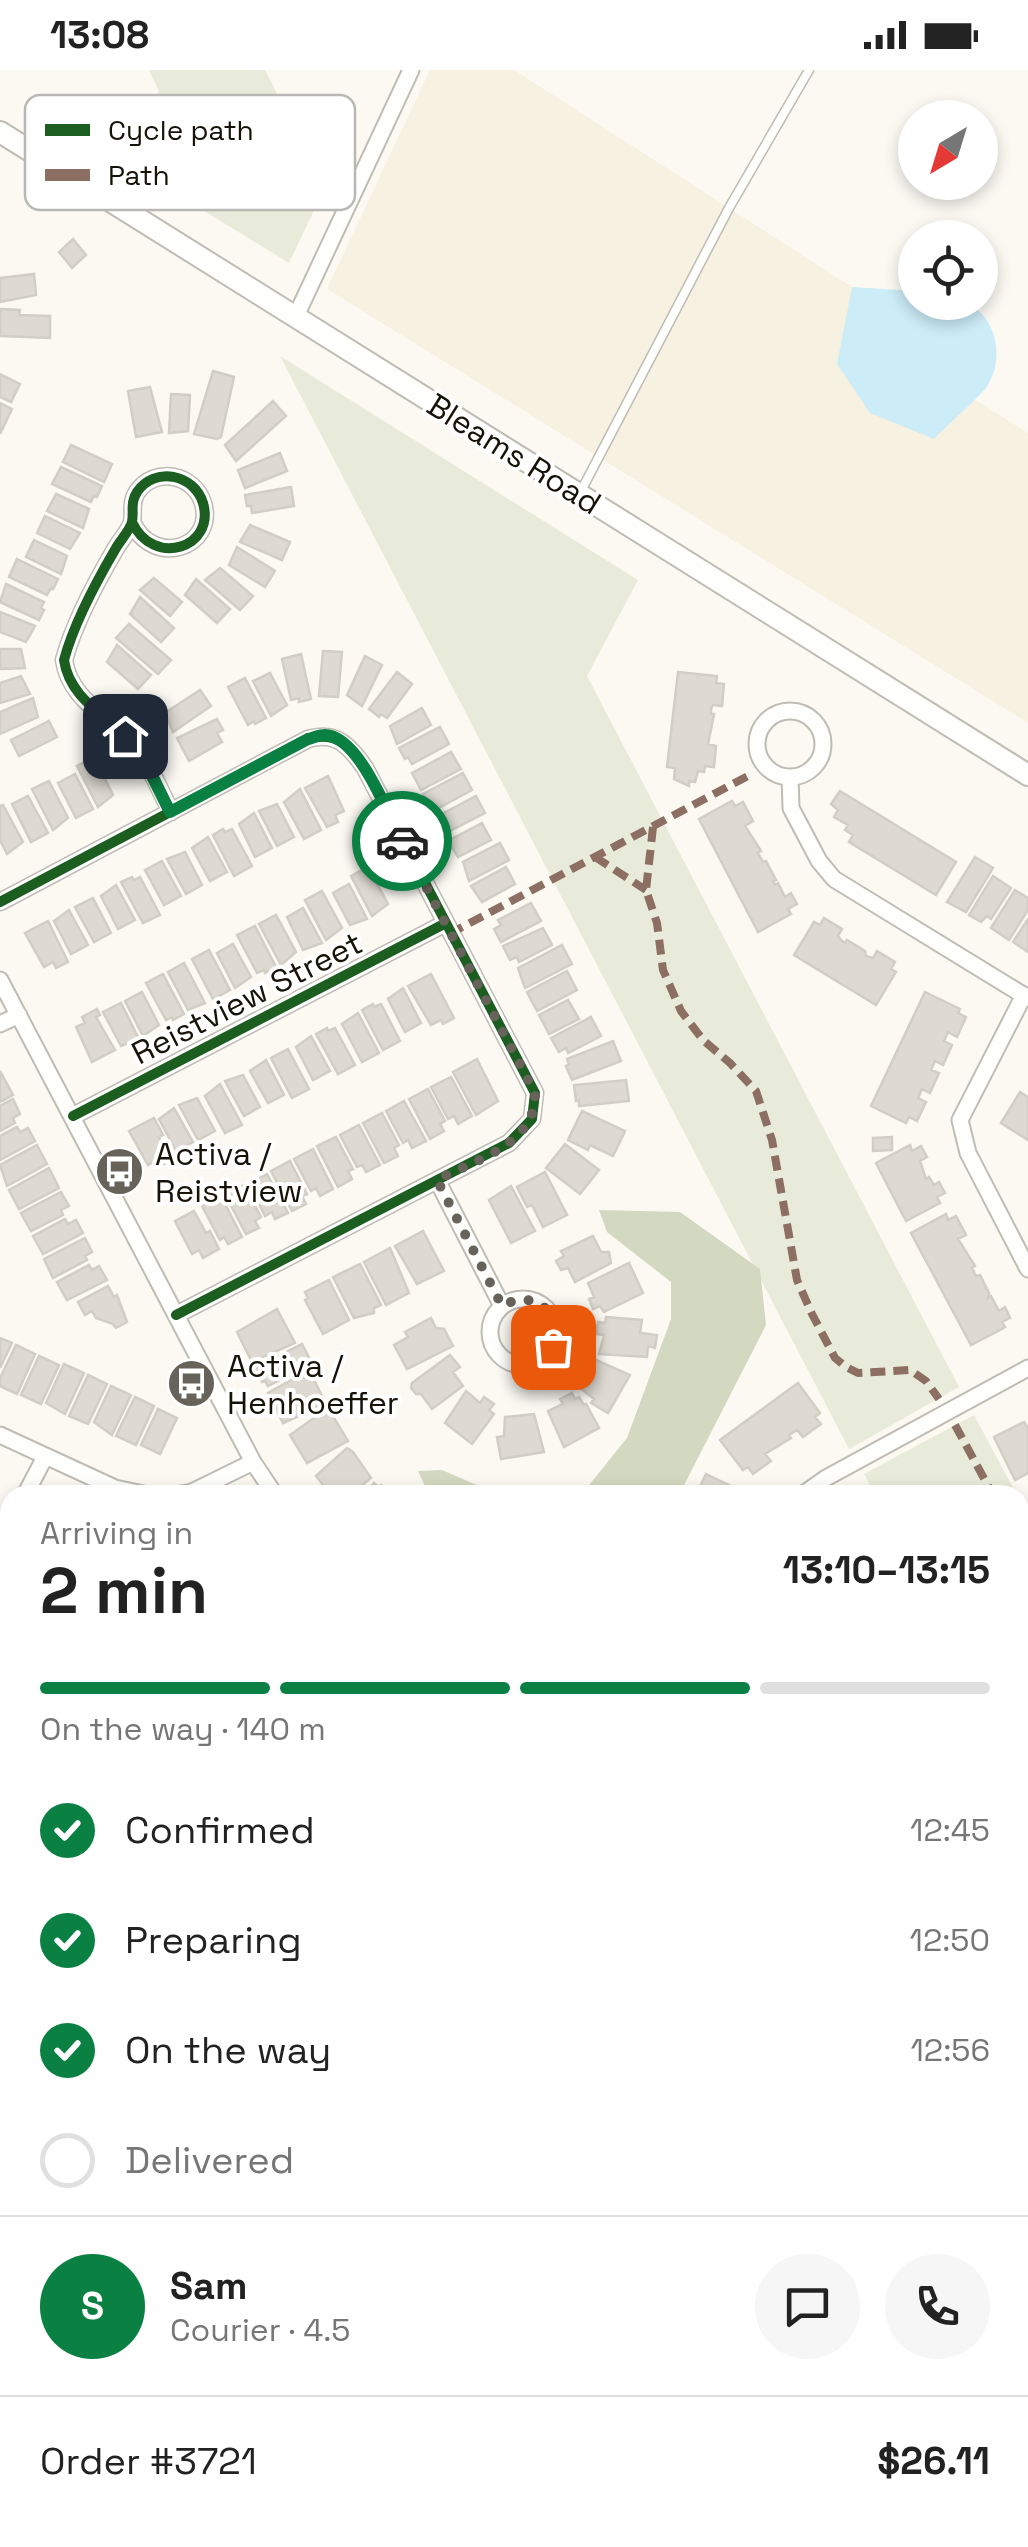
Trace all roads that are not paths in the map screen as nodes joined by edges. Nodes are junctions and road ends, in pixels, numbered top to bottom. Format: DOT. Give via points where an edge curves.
graph roads {
  1 [pos="410,70"];
  2 [pos="809,70"];
  3 [pos="0,132"];
  4 [pos="25,148"];
  5 [pos="355,189"];
  6 [pos="125,210"];
  7 [pos="345,210"];
  8 [pos="296,316"];
  9 [pos="578,495"];
  10 [pos="132,522"];
  11 [pos="1028,775"];
  12 [pos="790,777"];
  13 [pos="170,812"];
  14 [pos="0,902"];
  15 [pos="444,924"];
  16 [pos="0,980"];
  17 [pos="1026,996"];
  18 [pos="19,1014"];
  19 [pos="0,1024"];
  20 [pos="73,1116"];
  21 [pos="437,1180"];
  22 [pos="1028,1269"];
  23 [pos="502,1306"];
  24 [pos="176,1316"];
  25 [pos="1028,1368"];
  26 [pos="0,1436"];
  27 [pos="45,1456"];
  28 [pos="253,1462"];
  29 [pos="30,1485"];
  30 [pos="108,1485"];
  31 [pos="206,1485"];
  32 [pos="268,1485"];
  33 [pos="816,1485"];
  1 -- 5 [label="street"];
  2 -- 9 [label="lane"];
  3 -- 4 [label="main road, Bleams Road"];
  6 -- 8 [label="main road, Bleams Road"];
  7 -- 8 [label="street"];
  8 -- 9 [label="main road, Bleams Road"];
  9 -- 11 [label="main road, Bleams Road"];
  10 -- 10 [label="street" via="153,546 178,548 197,535 204,507 188,482 165,476 138,490"];
  10 -- 13 [label="street" via="64,660 66,678 140,752"];
  12 -- 12 [label="street" via="811,770 823,741 814,721 794,711 765,722 757,742 762,762"];
  12 -- 17 [label="street" via="791,808 818,862 834,878"];
  13 -- 14 [label="street"];
  13 -- 15 [label="street" via="308,739 338,738 364,768"];
  15 -- 20 [label="street, Reistview Street"];
  15 -- 21 [label="street" via="535,1093 536,1107 509,1143"];
  16 -- 18 [label="street"];
  17 -- 22 [label="street" via="960,1120 968,1154"];
  18 -- 19 [label="street"];
  18 -- 20 [label="street"];
  20 -- 24 [label="street"];
  21 -- 23 [label="street"];
  21 -- 24 [label="street"];
  23 -- 23 [label="street" via="490,1334 500,1356 521,1365 546,1356 556,1335 550,1311 530,1299"];
  24 -- 28 [label="street"];
  25 -- 33 [label="street"];
  26 -- 27 [label="street"];
  27 -- 29 [label="street"];
  27 -- 30 [label="street"];
  28 -- 31 [label="street"];
  28 -- 32 [label="street"];
}
